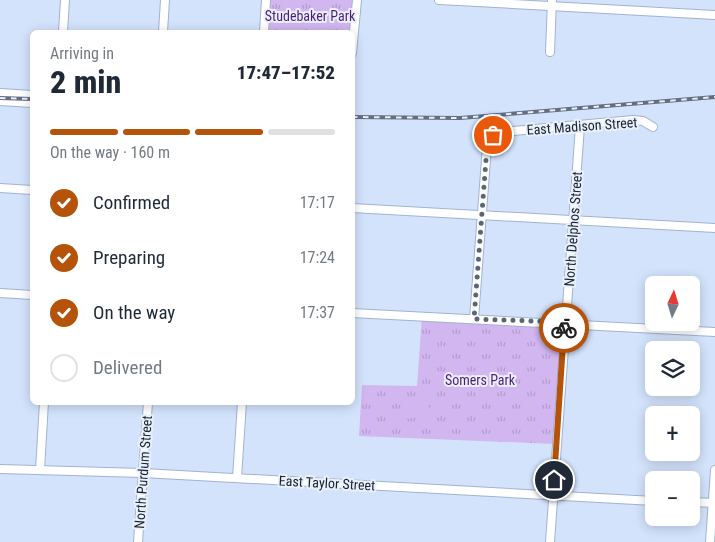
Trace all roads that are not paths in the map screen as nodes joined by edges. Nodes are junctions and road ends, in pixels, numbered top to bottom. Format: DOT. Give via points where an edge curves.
graph roads {
  1 [pos="65,0"];
  2 [pos="165,0"];
  3 [pos="266,0"];
  4 [pos="357,0"];
  5 [pos="439,0"];
  6 [pos="552,3"];
  7 [pos="715,15"];
  8 [pos="63,30"];
  9 [pos="163,30"];
  10 [pos="264,30"];
  11 [pos="354,30"];
  12 [pos="550,52"];
  13 [pos="0,93"];
  14 [pos="30,95"];
  15 [pos="0,101"];
  16 [pos="30,103"];
  17 [pos="580,126"];
  18 [pos="653,126"];
  19 [pos="0,188"];
  20 [pos="30,190"];
  21 [pos="355,208"];
  22 [pos="482,215"];
  23 [pos="574,220"];
  24 [pos="715,228"];
  25 [pos="0,293"];
  26 [pos="30,295"];
  27 [pos="355,313"];
  28 [pos="474,319"];
  29 [pos="564,322"];
  30 [pos="715,332"];
  31 [pos="44,405"];
  32 [pos="148,405"];
  33 [pos="242,405"];
  34 [pos="0,469"];
  35 [pos="40,470"];
  36 [pos="715,470"];
  37 [pos="143,473"];
  38 [pos="237,478"];
  39 [pos="553,496"];
  40 [pos="645,500"];
  41 [pos="700,502"];
  42 [pos="714,503"];
  43 [pos="138,542"];
  44 [pos="550,542"];
  45 [pos="710,542"];
  1 -- 8 [label="street"];
  2 -- 9 [label="street"];
  3 -- 10 [label="street"];
  4 -- 11 [label="street"];
  5 -- 6 [label="street"];
  6 -- 7 [label="street"];
  6 -- 12 [label="street"];
  13 -- 14 [label="street"];
  15 -- 16 [label="street"];
  17 -- 18 [label="street, East Madison Street" via="633,120"];
  17 -- 22 [label="street, East Madison Street" via="493,135 487,146"];
  17 -- 23 [label="street, North Delphos Street"];
  19 -- 20 [label="street"];
  21 -- 22 [label="street"];
  22 -- 23 [label="street"];
  22 -- 28 [label="street"];
  23 -- 24 [label="street"];
  23 -- 29 [label="street, North Delphos Street"];
  25 -- 26 [label="street"];
  27 -- 28 [label="street"];
  28 -- 29 [label="street"];
  29 -- 30 [label="street"];
  29 -- 39 [label="street, North Delphos Street"];
  31 -- 35 [label="street"];
  32 -- 37 [label="street, North Purdum Street"];
  33 -- 38 [label="street"];
  34 -- 35 [label="street, East Taylor Street"];
  35 -- 37 [label="street, East Taylor Street"];
  36 -- 42 [label="street"];
  37 -- 38 [label="street, East Taylor Street"];
  37 -- 43 [label="street, North Purdum Street"];
  38 -- 39 [label="street, East Taylor Street"];
  39 -- 40 [label="street, East Taylor Street"];
  39 -- 44 [label="street, North Delphos Street"];
  41 -- 42 [label="street"];
  42 -- 45 [label="street"];
}
